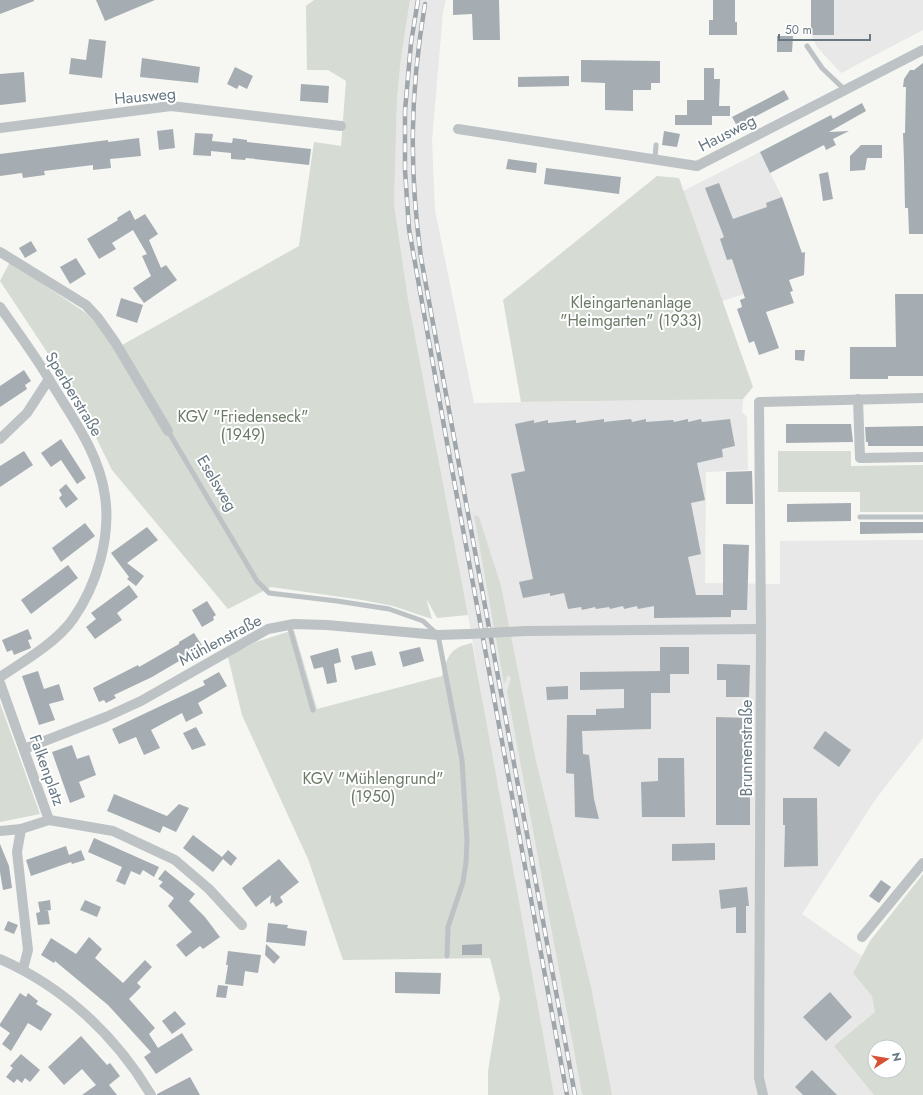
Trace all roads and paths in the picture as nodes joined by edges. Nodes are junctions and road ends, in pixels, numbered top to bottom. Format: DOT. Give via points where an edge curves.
graph roads {
  1 [pos="807,46"];
  2 [pos="923,50"];
  3 [pos="845,90"];
  4 [pos="341,126"];
  5 [pos="0,128"];
  6 [pos="458,129"];
  7 [pos="656,145"];
  8 [pos="655,158"];
  9 [pos="0,252"];
  10 [pos="0,307"];
  11 [pos="49,379"];
  12 [pos="923,398"];
  13 [pos="858,399"];
  14 [pos="168,431"];
  15 [pos="0,439"];
  16 [pos="923,457"];
  17 [pos="860,517"];
  18 [pos="923,517"];
  19 [pos="289,625"];
  20 [pos="761,629"];
  21 [pos="438,635"];
  22 [pos="0,677"];
  23 [pos="0,682"];
  24 [pos="313,710"];
  25 [pos="24,749"];
  26 [pos="49,820"];
  27 [pos="21,829"];
  28 [pos="0,831"];
  29 [pos="923,863"];
  30 [pos="242,925"];
  31 [pos="862,938"];
  32 [pos="447,956"];
  33 [pos="0,959"];
  34 [pos="23,969"];
  35 [pos="151,1095"];
  36 [pos="763,1095"];
  1 -- 3 [label="lane" via="822,68"];
  2 -- 3 [label="street, Hausweg"];
  3 -- 8 [label="street, Hausweg" via="697,166"];
  4 -- 5 [label="street, Hausweg" via="170,106"];
  6 -- 8 [label="street, Hausweg"];
  7 -- 8 [label="lane"];
  9 -- 14 [label="street, Eselsweg" via="73,296 94,314 115,342"];
  10 -- 11 [label="street, Sperberstraße"];
  11 -- 15 [label="street" via="28,413"];
  11 -- 22 [label="street, Sperberstraße" via="76,420 98,467 105,496 106,523 101,557 90,589 72,620 39,652"];
  12 -- 13 [label="street"];
  13 -- 16 [label="street" via="860,458"];
  13 -- 20 [label="street, Brunnenstraße" via="759,402"];
  14 -- 21 [label="lane, Eselsweg" via="257,581 269,593 389,609 423,621"];
  17 -- 18 [label="lane"];
  19 -- 21 [label="street, Mühlenstraße" via="328,625"];
  19 -- 24 [label="lane"];
  19 -- 25 [label="street, Mühlenstraße" via="268,629 141,701"];
  20 -- 21 [label="street, Mühlenstraße, bridge" via="525,631"];
  20 -- 36 [label="street, Brunnenstraße" via="759,1078"];
  21 -- 32 [label="lane" via="462,760 467,841 463,882 448,927"];
  23 -- 25 [label="street, Falkenplatz"];
  25 -- 26 [label="street, Falkenplatz"];
  26 -- 27 [label="street, Falkenplatz"];
  26 -- 30 [label="street" via="113,831 175,860 209,889"];
  27 -- 28 [label="street, Falkenplatz"];
  27 -- 34 [label="street" via="17,852 28,950"];
  29 -- 31 [label="street"];
  33 -- 34 [label="street"];
  34 -- 35 [label="street" via="83,1012 114,1043"];
}
